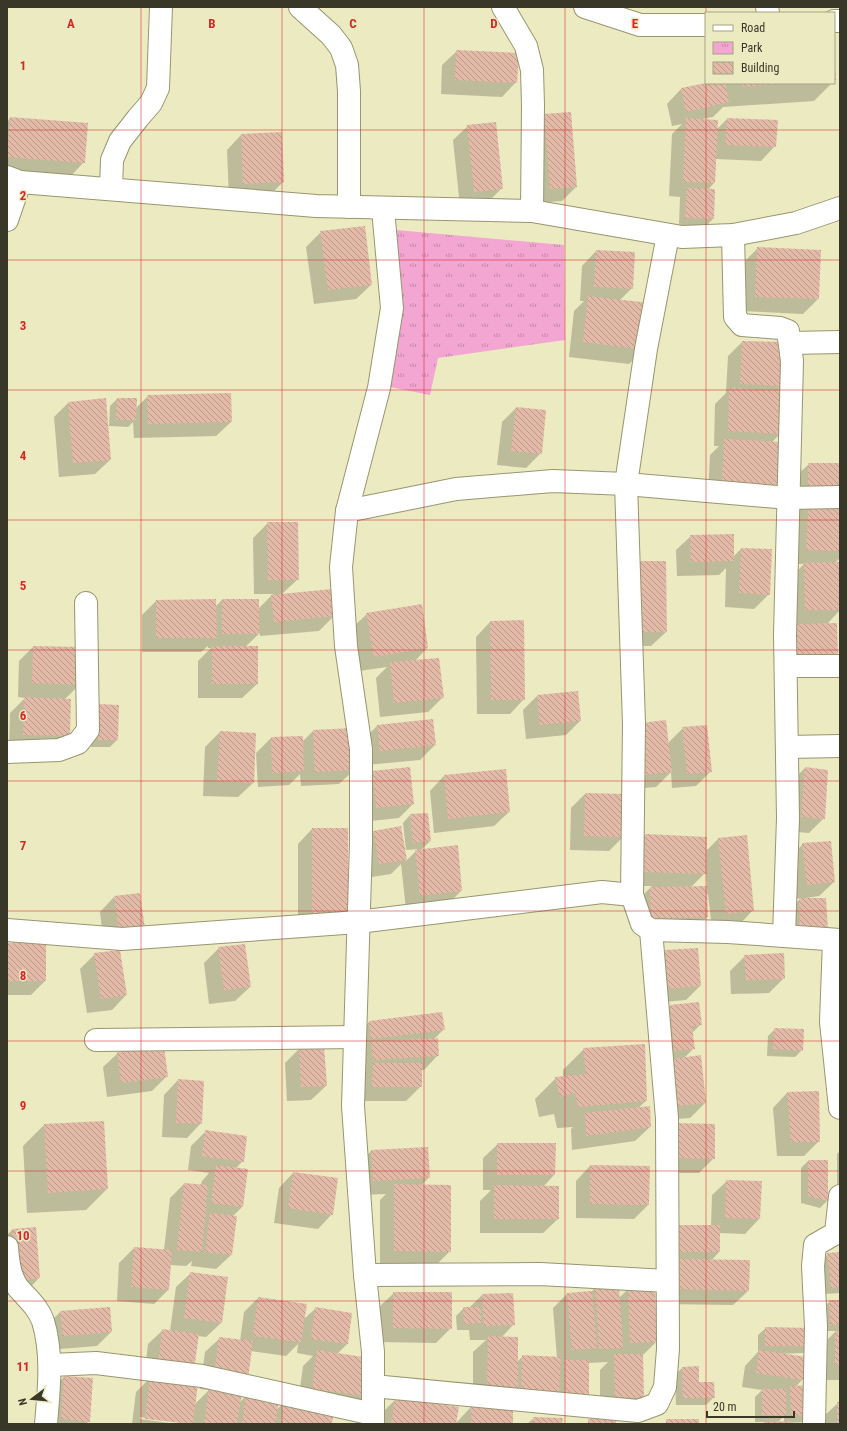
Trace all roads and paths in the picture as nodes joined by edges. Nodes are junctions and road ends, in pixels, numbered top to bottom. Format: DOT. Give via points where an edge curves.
graph roads {
  1 [pos="161,7"];
  2 [pos="300,7"];
  3 [pos="503,7"];
  4 [pos="585,7"];
  5 [pos="705,25"];
  6 [pos="13,179"];
  7 [pos="111,188"];
  8 [pos="349,207"];
  9 [pos="840,208"];
  10 [pos="383,209"];
  11 [pos="532,211"];
  12 [pos="7,220"];
  13 [pos="668,235"];
  14 [pos="733,235"];
  15 [pos="840,342"];
  16 [pos="791,343"];
  17 [pos="626,484"];
  18 [pos="840,497"];
  19 [pos="789,498"];
  20 [pos="347,511"];
  21 [pos="86,603"];
  22 [pos="786,666"];
  23 [pos="840,666"];
  24 [pos="840,746"];
  25 [pos="787,747"];
  26 [pos="7,752"];
  27 [pos="632,895"];
  28 [pos="358,922"];
  29 [pos="7,930"];
  30 [pos="651,930"];
  31 [pos="784,936"];
  32 [pos="837,940"];
  33 [pos="355,1037"];
  34 [pos="96,1040"];
  35 [pos="840,1108"];
  36 [pos="840,1196"];
  37 [pos="838,1233"];
  38 [pos="7,1247"];
  39 [pos="365,1276"];
  40 [pos="668,1281"];
  41 [pos="51,1365"];
  42 [pos="373,1386"];
  43 [pos="373,1419"];
  44 [pos="46,1424"];
  45 [pos="814,1424"];
  1 -- 7 [label="street" via="158,88 151,103 120,141 112,160"];
  2 -- 8 [label="street" via="331,35 341,48 346,65 349,91"];
  3 -- 11 [label="street" via="526,46 532,70"];
  4 -- 5 [label="street" via="640,25"];
  6 -- 7 [label="street"];
  6 -- 12 [label="street"];
  7 -- 8 [label="street"];
  8 -- 10 [label="street"];
  9 -- 14 [label="street" via="796,223"];
  10 -- 11 [label="street"];
  10 -- 20 [label="street" via="392,308 379,388"];
  11 -- 13 [label="street"];
  13 -- 14 [label="street"];
  13 -- 17 [label="street" via="646,348"];
  14 -- 16 [label="street" via="735,316 742,324 788,331"];
  15 -- 16 [label="street"];
  16 -- 19 [label="street"];
  17 -- 19 [label="street"];
  17 -- 20 [label="street" via="553,482 456,489"];
  17 -- 27 [label="street" via="634,724"];
  18 -- 19 [label="street"];
  19 -- 22 [label="street"];
  20 -- 28 [label="street" via="342,575 346,646 361,748"];
  21 -- 26 [label="street" via="88,730 78,743 59,750"];
  22 -- 23 [label="street"];
  22 -- 25 [label="street"];
  24 -- 25 [label="street"];
  25 -- 31 [label="street" via="788,818"];
  27 -- 28 [label="street" via="602,892"];
  27 -- 30 [label="street" via="642,924"];
  28 -- 29 [label="street" via="122,938"];
  28 -- 33 [label="street"];
  30 -- 31 [label="street"];
  30 -- 40 [label="street" via="668,1118"];
  31 -- 32 [label="street"];
  32 -- 35 [label="street" via="831,1022"];
  33 -- 34 [label="street"];
  33 -- 39 [label="street" via="353,1106"];
  36 -- 37 [label="street"];
  37 -- 45 [label="street" via="815,1245"];
  38 -- 41 [label="street" via="12,1276 20,1291 33,1302 43,1321"];
  39 -- 40 [label="street" via="540,1274"];
  39 -- 42 [label="street"];
  40 -- 42 [label="street" via="665,1387 657,1404 638,1411"];
  41 -- 43 [label="street" via="96,1363 202,1376"];
  41 -- 44 [label="street"];
  42 -- 43 [label="street"];
}
